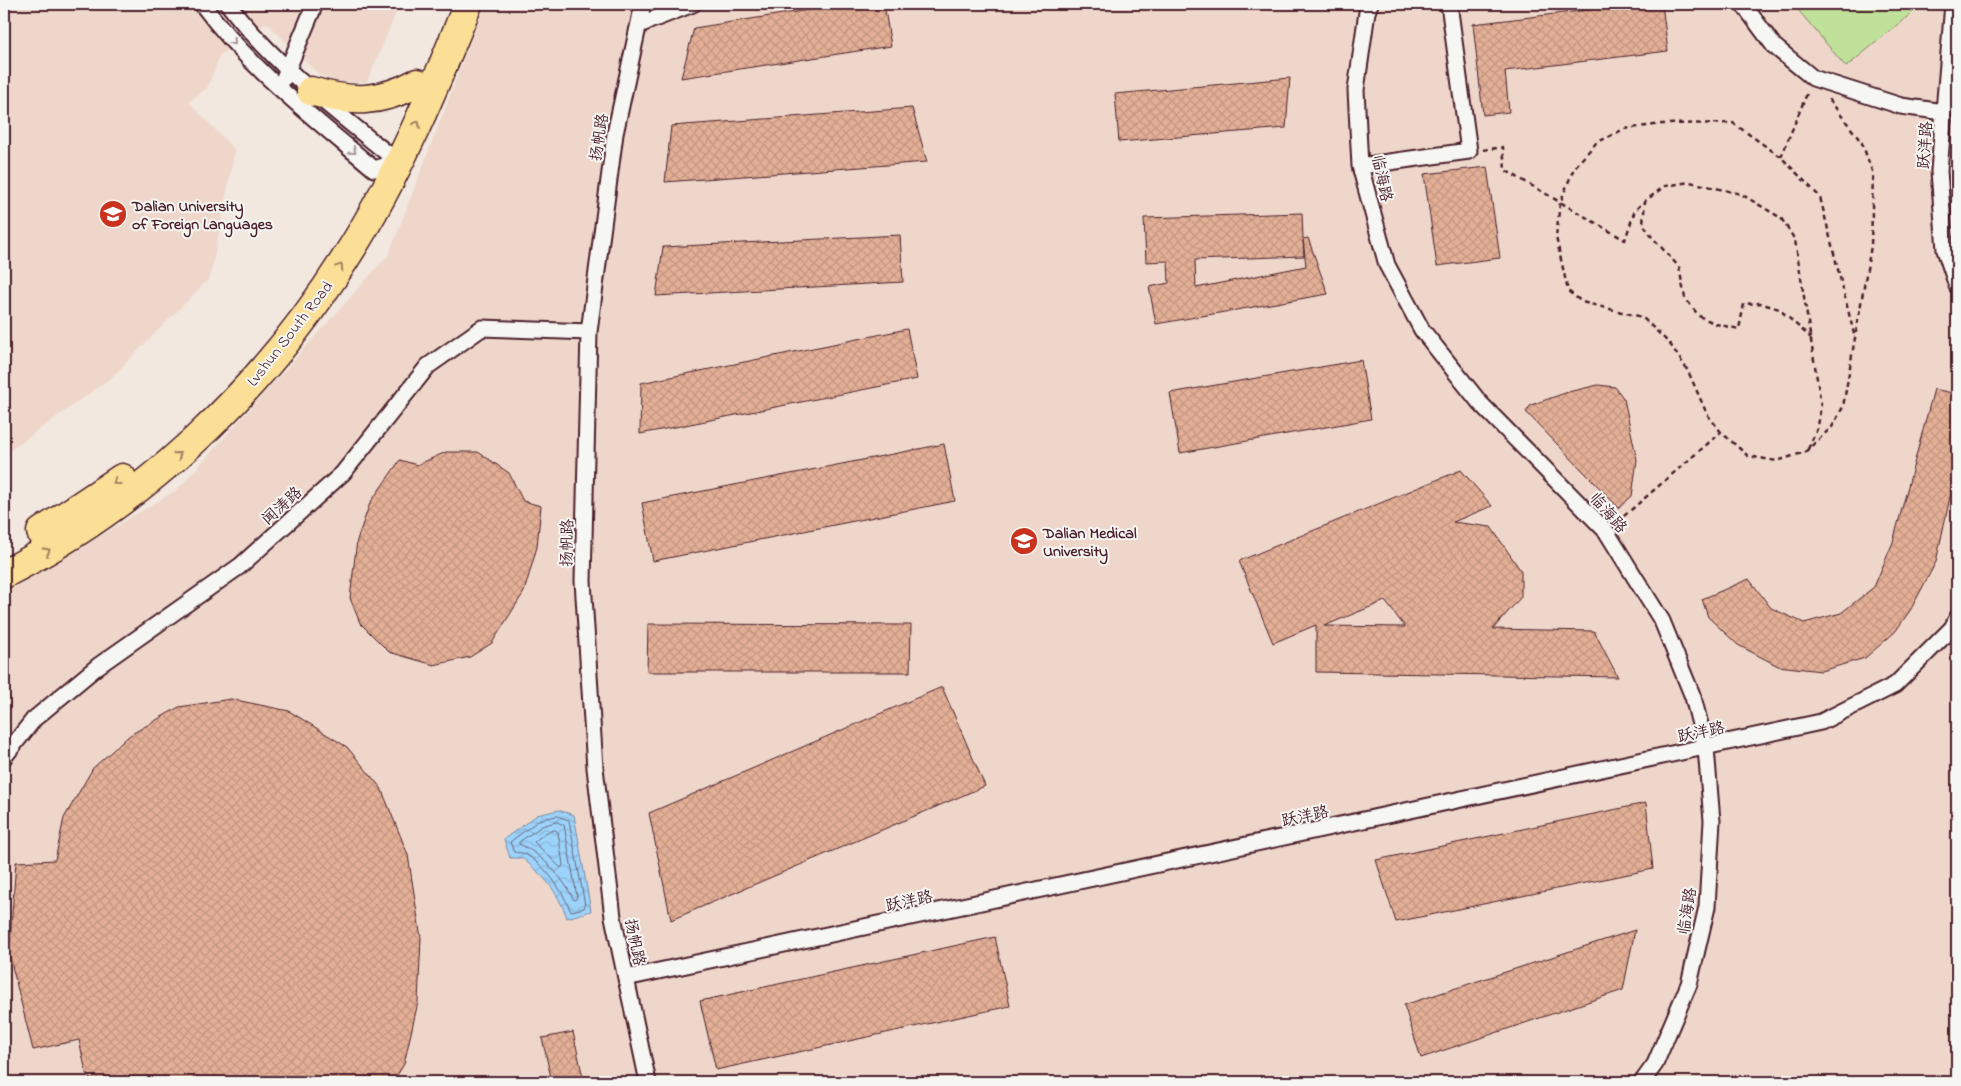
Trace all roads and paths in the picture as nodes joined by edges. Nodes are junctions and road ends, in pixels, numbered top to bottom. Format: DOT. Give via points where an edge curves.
graph roads {
  1 [pos="202,4"];
  2 [pos="228,4"];
  3 [pos="315,4"];
  4 [pos="448,4"];
  5 [pos="468,4"];
  6 [pos="643,4"];
  7 [pos="693,4"];
  8 [pos="1370,4"];
  9 [pos="1449,4"];
  10 [pos="1743,4"];
  11 [pos="1953,4"];
  12 [pos="639,25"];
  13 [pos="288,70"];
  14 [pos="1813,78"];
  15 [pos="417,83"];
  16 [pos="280,89"];
  17 [pos="311,91"];
  18 [pos="1944,112"];
  19 [pos="1469,152"];
  20 [pos="1781,157"];
  21 [pos="385,160"];
  22 [pos="1360,166"];
  23 [pos="1645,201"];
  24 [pos="1560,203"];
  25 [pos="1957,286"];
  26 [pos="589,332"];
  27 [pos="1810,338"];
  28 [pos="1855,338"];
  29 [pos="1721,432"];
  30 [pos="1807,450"];
  31 [pos="1606,531"];
  32 [pos="4,553"];
  33 [pos="4,574"];
  34 [pos="1957,618"];
  35 [pos="1706,748"];
  36 [pos="4,757"];
  37 [pos="626,978"];
  38 [pos="648,1082"];
  39 [pos="1642,1082"];
  1 -- 16 [label="street, one-way" via="245,55"];
  2 -- 13 [label="street"];
  3 -- 13 [label="street"];
  4 -- 15 [label="highway, Lvshun South Road"];
  21 -- 5 [label="highway, Lvshun South Road, one-way" via="434,91"];
  6 -- 12 [label="street, 扬帆路"];
  7 -- 12 [label="street"];
  8 -- 22 [label="street, 临海路" via="1356,90"];
  9 -- 19 [label="street"];
  10 -- 14 [label="street" via="1774,46"];
  11 -- 18 [label="street, 跃洋路"];
  12 -- 26 [label="street, 扬帆路" via="615,134"];
  13 -- 16 [label="street"];
  13 -- 17 [label="street"];
  14 -- 18 [label="street" via="1901,106"];
  14 -- 20 [label="path"];
  14 -- 28 [label="path" via="1862,143 1873,174 1871,246"];
  15 -- 17 [label="highway" via="381,98 357,100"];
  15 -- 21 [label="highway, Lvshun South Road"];
  16 -- 21 [label="street, one-way"];
  17 -- 21 [label="street"];
  18 -- 25 [label="street, 跃洋路" via="1939,171 1945,250"];
  19 -- 22 [label="street"];
  19 -- 24 [label="path" via="1503,147 1505,170"];
  20 -- 24 [label="path" via="1732,123 1662,124 1624,129 1596,143 1574,168"];
  20 -- 28 [label="path" via="1820,197"];
  21 -- 32 [label="highway, Lvshun South Road, one-way" via="297,298 225,385 177,433 121,479 74,512"];
  33 -- 21 [label="highway, Lvshun South Road, one-way" via="86,527 134,493 190,445 238,397 277,354 345,259 374,211"];
  22 -- 31 [label="street, 临海路" via="1387,265 1422,330 1480,403"];
  23 -- 24 [label="path" via="1636,210 1625,240"];
  23 -- 27 [label="path" via="1665,186 1690,182 1741,194 1781,218 1795,240"];
  23 -- 27 [label="path" via="1643,224 1679,268 1685,298 1699,316 1739,329 1744,304 1760,303 1779,309"];
  24 -- 29 [label="path" via="1556,237 1568,291 1582,302 1642,317 1679,357 1707,414"];
  26 -- 36 [label="street, 闻涛路" via="482,328 428,366 343,473 240,566 98,666 34,719"];
  26 -- 37 [label="street, 扬帆路" via="583,581 594,768 613,917"];
  27 -- 30 [label="path" via="1821,404 1818,427"];
  28 -- 30 [label="path" via="1843,407 1832,427"];
  29 -- 30 [label="path" via="1748,456 1777,461"];
  29 -- 31 [label="path"];
  31 -- 35 [label="street, 临海路" via="1662,621 1693,697"];
  34 -- 35 [label="street, 跃洋路" via="1952,628 1895,685 1821,722"];
  35 -- 37 [label="street, 跃洋路"];
  35 -- 39 [label="street, 临海路" via="1712,821 1707,908 1689,984 1655,1064"];
  37 -- 38 [label="street, 扬帆路"];
}
